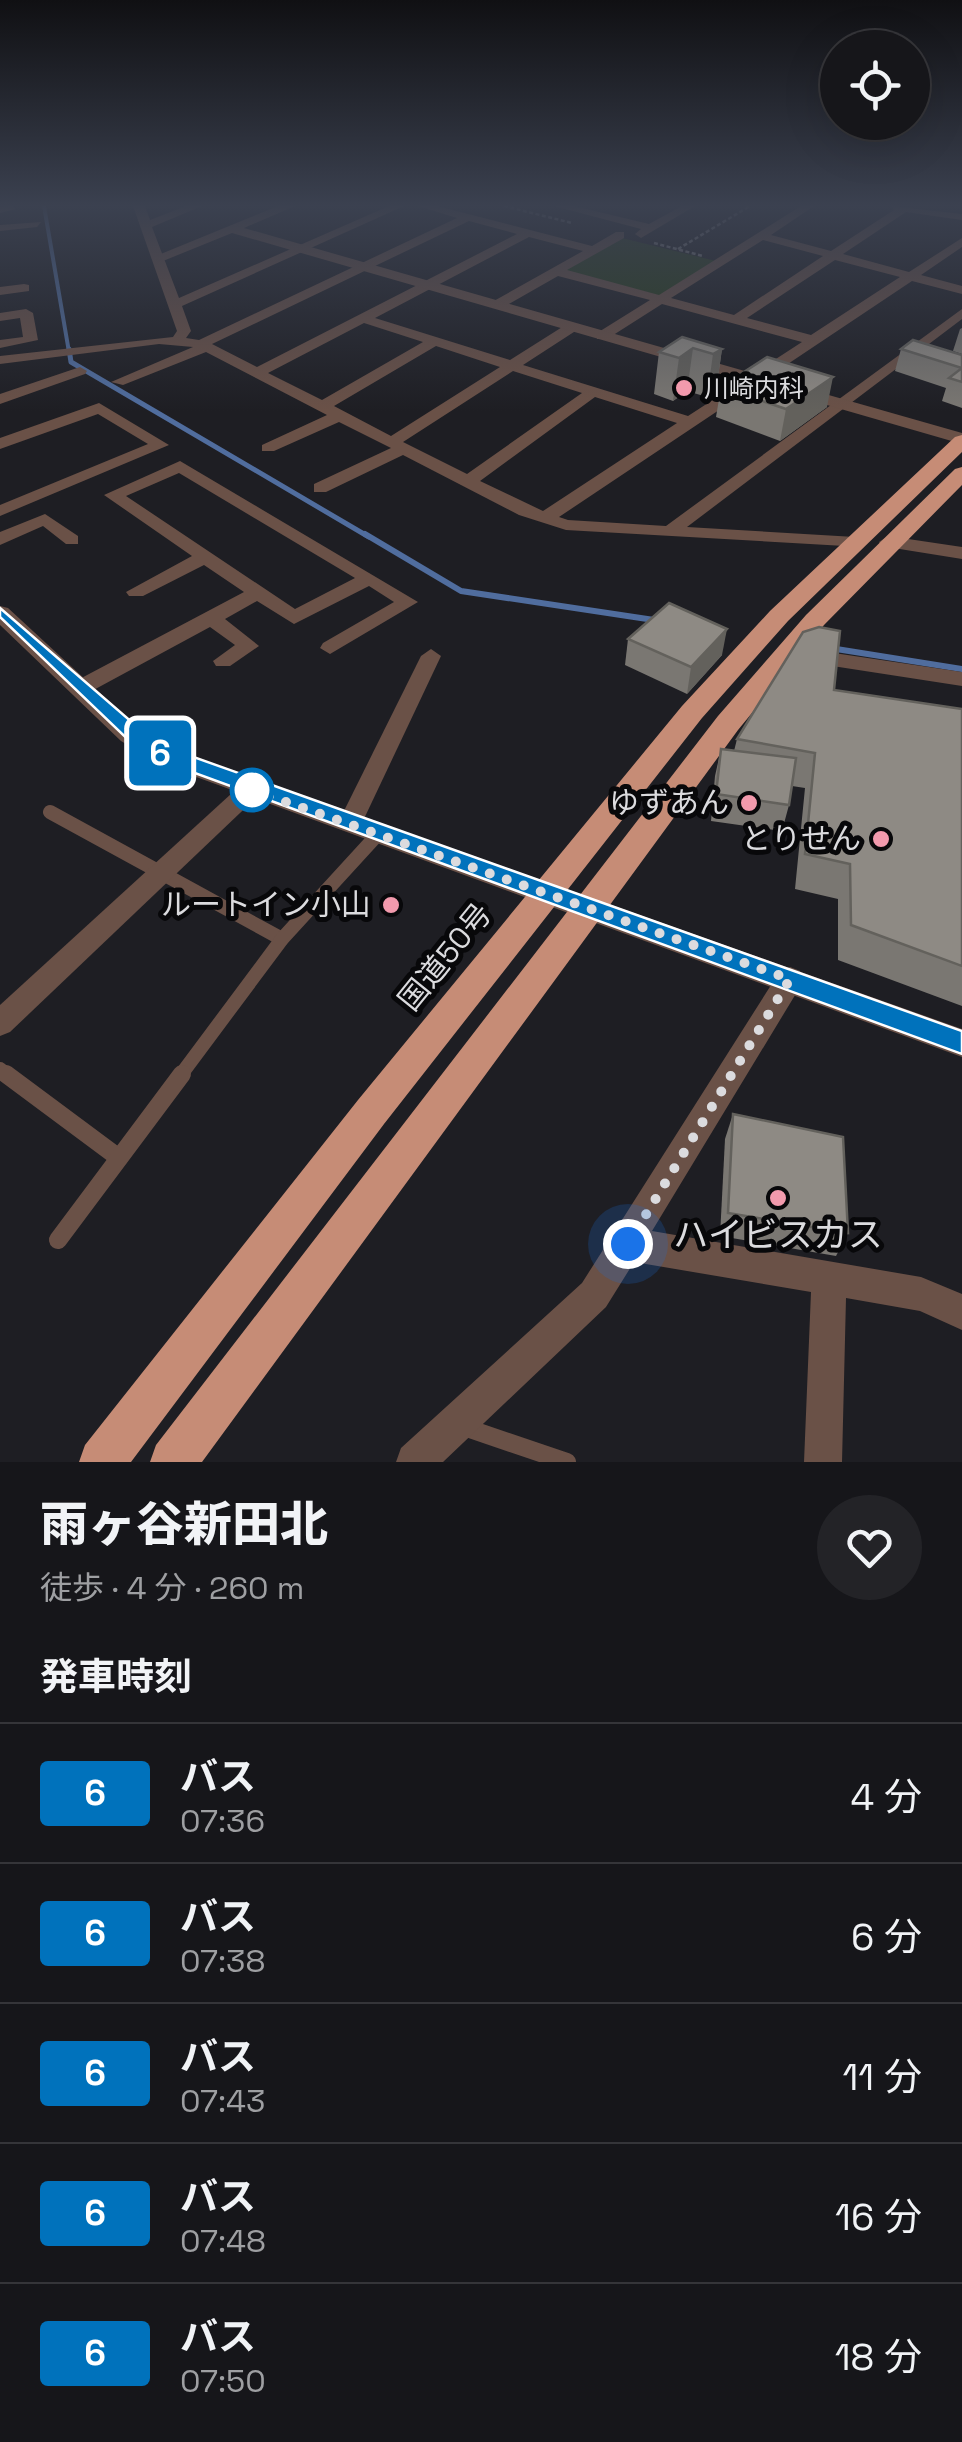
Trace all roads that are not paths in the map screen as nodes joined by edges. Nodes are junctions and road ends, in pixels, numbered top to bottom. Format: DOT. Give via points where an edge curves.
graph roads {
  1 [pos="164,274"];
  2 [pos="244,274"];
  3 [pos="349,274"];
  4 [pos="389,274"];
  5 [pos="448,274"];
  6 [pos="551,274"];
  7 [pos="563,274"];
  8 [pos="700,274"];
  9 [pos="804,274"];
  10 [pos="905,274"];
  11 [pos="915,274"];
  12 [pos="912,276"];
  13 [pos="427,285"];
  14 [pos="24,288"];
  15 [pos="962,290"];
  16 [pos="0,292"];
  17 [pos="660,300"];
  18 [pos="174,305"];
  19 [pos="498,305"];
  20 [pos="962,313"];
  21 [pos="0,316"];
  22 [pos="362,318"];
  23 [pos="736,320"];
  24 [pos="572,327"];
  25 [pos="602,336"];
  26 [pos="178,340"];
  27 [pos="812,340"];
  28 [pos="434,341"];
  29 [pos="0,344"];
  30 [pos="204,345"];
  31 [pos="5,360"];
  32 [pos="512,365"];
  33 [pos="80,372"];
  34 [pos="259,372"];
  35 [pos="755,379"];
  36 [pos="118,382"];
  37 [pos="32,388"];
  38 [pos="594,391"];
  39 [pos="0,399"];
  40 [pos="839,404"];
  41 [pos="324,406"];
  42 [pos="341,415"];
  43 [pos="689,422"];
  44 [pos="962,440"];
  45 [pos="0,444"];
  46 [pos="398,445"];
  47 [pos="268,448"];
  48 [pos="962,473"];
  49 [pos="470,480"];
  50 [pos="320,488"];
  51 [pos="0,511"];
  52 [pos="545,518"];
  53 [pos="672,530"];
  54 [pos="0,539"];
  55 [pos="72,540"];
  56 [pos="888,542"];
  57 [pos="854,543"];
  58 [pos="962,553"];
  59 [pos="205,557"];
  60 [pos="369,578"];
  61 [pos="136,592"];
  62 [pos="258,593"];
  63 [pos="0,613"];
  64 [pos="211,618"];
  65 [pos="330,648"];
  66 [pos="782,654"];
  67 [pos="431,656"];
  68 [pos="223,660"];
  69 [pos="962,680"];
  70 [pos="80,688"];
  71 [pos="251,789"];
  72 [pos="50,812"];
  73 [pos="350,823"];
  74 [pos="379,832"];
  75 [pos="161,873"];
  76 [pos="569,898"];
  77 [pos="282,939"];
  78 [pos="790,979"];
  79 [pos="0,1022"];
  80 [pos="962,1042"];
  81 [pos="0,1070"];
  82 [pos="119,1158"];
  83 [pos="58,1240"];
  84 [pos="628,1244"];
  85 [pos="829,1278"];
  86 [pos="962,1312"];
  87 [pos="455,1424"];
  88 [pos="102,1462"];
  89 [pos="173,1462"];
  90 [pos="415,1462"];
  91 [pos="567,1462"];
  92 [pos="823,1462"];
  1 -- 18 [label="street"];
  2 -- 18 [label="street"];
  3 -- 30 [label="street"];
  4 -- 13 [label="street"];
  5 -- 13 [label="street"];
  6 -- 19 [label="street"];
  7 -- 17 [label="street"];
  8 -- 17 [label="street"];
  9 -- 23 [label="street"];
  10 -- 12 [label="street"];
  11 -- 12 [label="street"];
  12 -- 15 [label="street"];
  12 -- 27 [label="street"];
  13 -- 19 [label="street"];
  13 -- 22 [label="street"];
  14 -- 16 [label="street"];
  17 -- 23 [label="street"];
  17 -- 25 [label="street"];
  18 -- 26 [label="street" via="184,331"];
  19 -- 24 [label="street"];
  20 -- 40 [label="street"];
  21 -- 29 [label="street" via="26,313 31,340"];
  22 -- 28 [label="street"];
  22 -- 34 [label="street"];
  23 -- 27 [label="street"];
  24 -- 25 [label="street"];
  24 -- 32 [label="street"];
  25 -- 35 [label="street"];
  26 -- 30 [label="street"];
  26 -- 31 [label="street"];
  27 -- 35 [label="street"];
  28 -- 32 [label="street"];
  28 -- 41 [label="street"];
  30 -- 34 [label="street"];
  30 -- 36 [label="street"];
  31 -- 37 [label="street" via="10,380"];
  32 -- 38 [label="street"];
  32 -- 46 [label="street"];
  33 -- 37 [label="street"];
  34 -- 41 [label="street"];
  35 -- 40 [label="street"];
  35 -- 43 [label="street"];
  37 -- 39 [label="street"];
  38 -- 43 [label="street"];
  38 -- 49 [label="street"];
  40 -- 44 [label="street"];
  40 -- 53 [label="street"];
  41 -- 42 [label="street"];
  42 -- 46 [label="street"];
  42 -- 47 [label="street"];
  43 -- 52 [label="street"];
  44 -- 57 [label="highway, 国道50号"];
  45 -- 51 [label="street" via="99,408 161,445"];
  46 -- 49 [label="street"];
  46 -- 50 [label="street"];
  48 -- 56 [label="highway, 国道50号"];
  49 -- 52 [label="street"];
  52 -- 53 [label="street"];
  53 -- 57 [label="street"];
  54 -- 55 [label="street" via="45,520"];
  56 -- 58 [label="street"];
  56 -- 66 [label="highway, 国道50号"];
  57 -- 76 [label="highway, 国道50号" via="692,712"];
  59 -- 60 [label="street" via="113,494 180,466"];
  59 -- 61 [label="street"];
  59 -- 62 [label="street"];
  60 -- 62 [label="street" via="294,618"];
  60 -- 65 [label="street" via="408,602"];
  62 -- 64 [label="street"];
  63 -- 70 [label="street"];
  64 -- 68 [label="street" via="249,646"];
  64 -- 70 [label="street"];
  66 -- 69 [label="street"];
  66 -- 76 [label="highway, 国道50号"];
  67 -- 73 [label="street"];
  70 -- 71 [label="street" via="150,749"];
  71 -- 73 [label="street"];
  71 -- 75 [label="street"];
  72 -- 75 [label="lane"];
  73 -- 74 [label="street"];
  74 -- 76 [label="street"];
  74 -- 77 [label="lane"];
  75 -- 77 [label="lane"];
  75 -- 79 [label="street"];
  76 -- 78 [label="street"];
  76 -- 88 [label="highway, 国道50号" via="372,1112"];
  76 -- 89 [label="highway, 国道50号"];
  77 -- 82 [label="lane"];
  78 -- 80 [label="street"];
  78 -- 84 [label="street"];
  81 -- 82 [label="lane"];
  82 -- 83 [label="lane"];
  84 -- 85 [label="street"];
  84 -- 87 [label="street" via="594,1294"];
  85 -- 86 [label="street" via="921,1294"];
  85 -- 92 [label="street"];
  87 -- 90 [label="street"];
  87 -- 91 [label="lane"];
}
